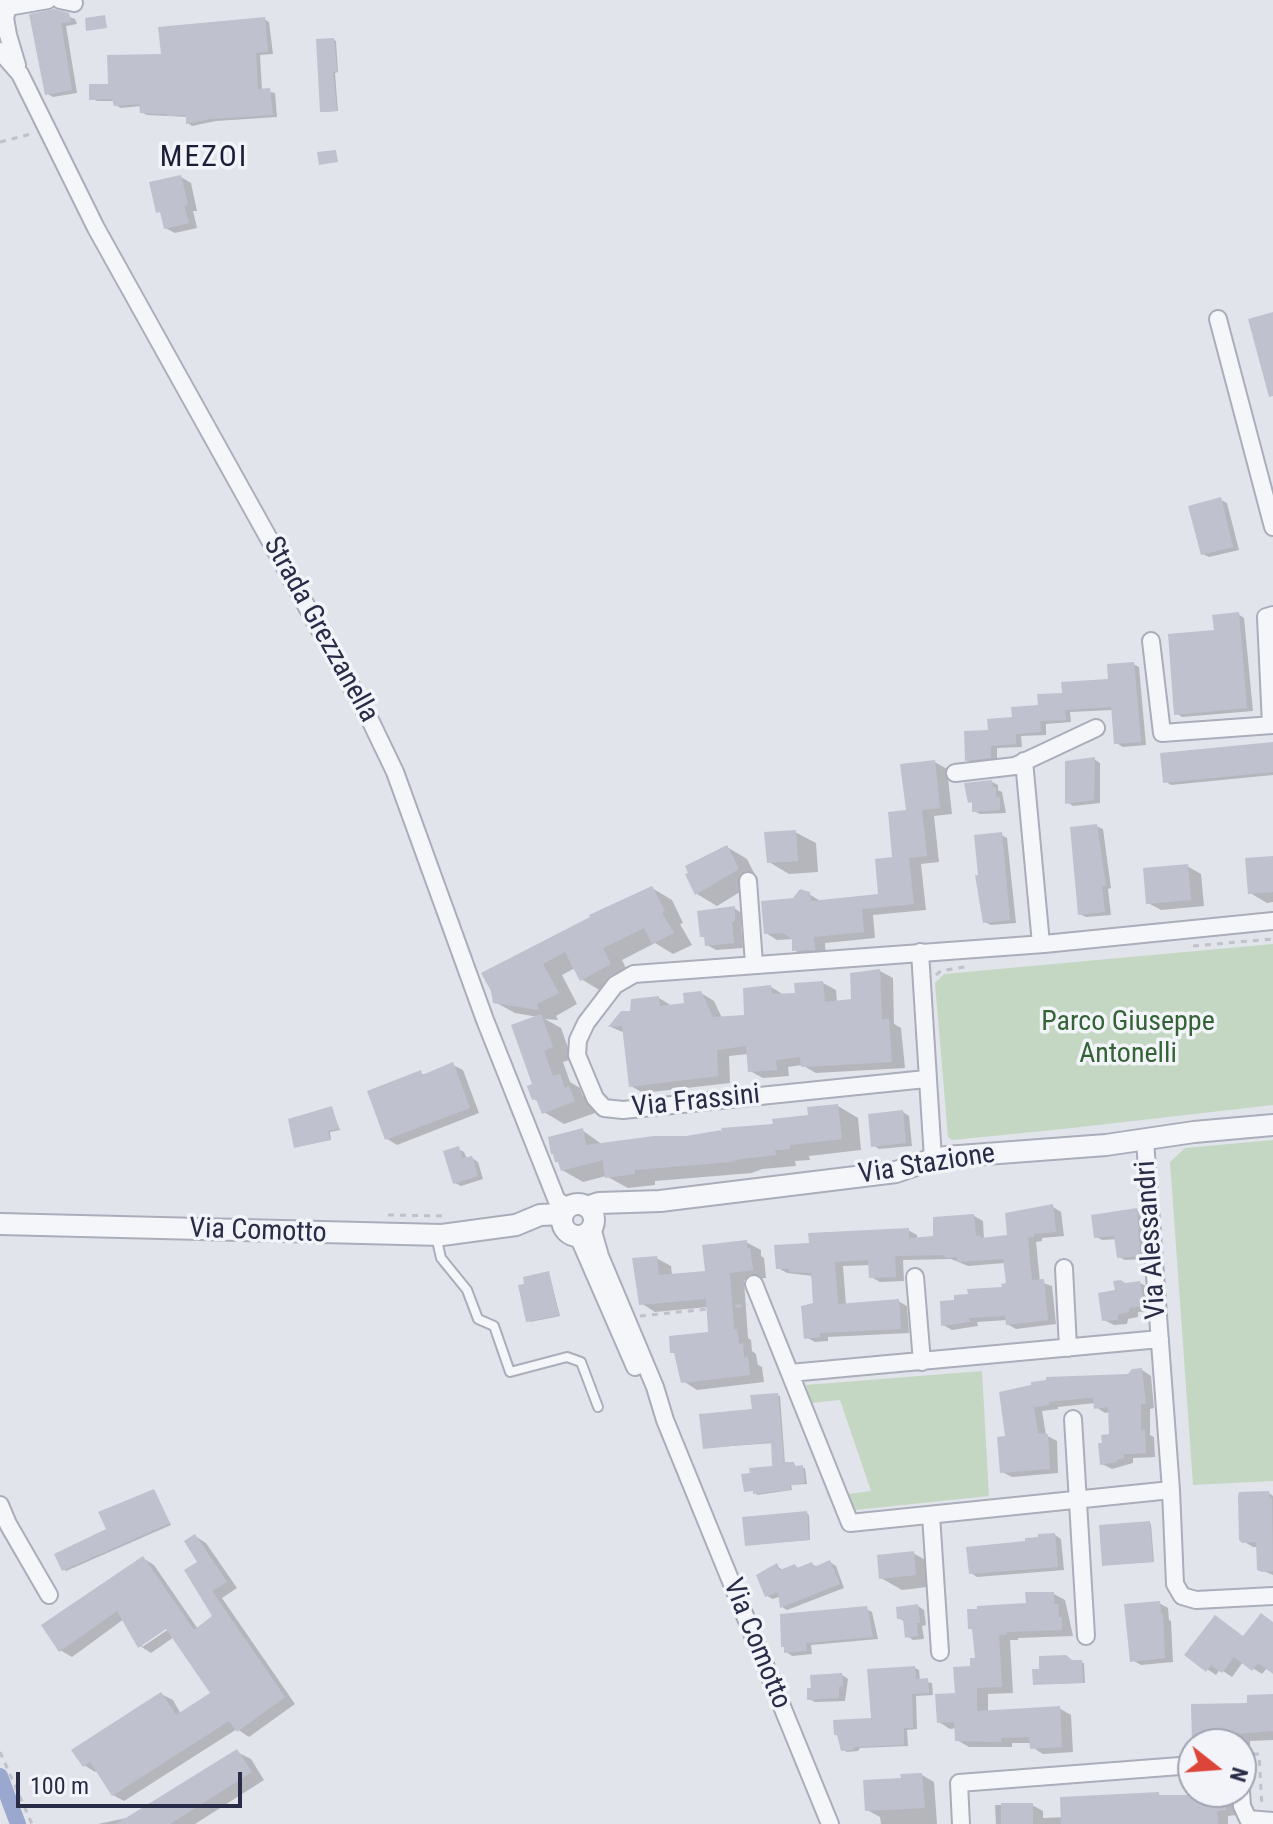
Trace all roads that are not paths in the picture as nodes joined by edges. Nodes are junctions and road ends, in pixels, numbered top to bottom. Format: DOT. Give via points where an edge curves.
graph roads {
  1 [pos="48,0"];
  2 [pos="6,4"];
  3 [pos="0,51"];
  4 [pos="20,74"];
  5 [pos="1218,319"];
  6 [pos="1273,527"];
  7 [pos="1273,615"];
  8 [pos="1151,641"];
  9 [pos="1272,725"];
  10 [pos="1096,728"];
  11 [pos="1024,761"];
  12 [pos="955,773"];
  13 [pos="748,881"];
  14 [pos="1273,921"];
  15 [pos="1041,944"];
  16 [pos="920,952"];
  17 [pos="754,964"];
  18 [pos="926,1079"];
  19 [pos="1273,1125"];
  20 [pos="1145,1141"];
  21 [pos="933,1159"];
  22 [pos="578,1220"];
  23 [pos="0,1224"];
  24 [pos="436,1235"];
  25 [pos="1064,1268"];
  26 [pos="915,1277"];
  27 [pos="754,1284"];
  28 [pos="1160,1339"];
  29 [pos="1068,1348"];
  30 [pos="922,1362"];
  31 [pos="790,1373"];
  32 [pos="598,1407"];
  33 [pos="1073,1419"];
  34 [pos="1171,1490"];
  35 [pos="1078,1499"];
  36 [pos="0,1505"];
  37 [pos="931,1515"];
  38 [pos="49,1595"];
  39 [pos="1273,1596"];
  40 [pos="1086,1636"];
  41 [pos="940,1652"];
  42 [pos="1177,1766"];
  43 [pos="1243,1808"];
  44 [pos="1268,1817"];
  45 [pos="830,1824"];
  46 [pos="961,1824"];
  1 -- 2 [label="street, Strada Grezzanella"];
  2 -- 4 [label="street, Strada Grezzanella" via="8,35"];
  3 -- 4 [label="street, Strada Grezzanella"];
  4 -- 22 [label="street, Strada Grezzanella" via="96,228 383,747 557,1201"];
  5 -- 6 [label="street"];
  7 -- 9 [label="street" via="1266,617"];
  8 -- 9 [label="street" via="1162,733"];
  10 -- 11 [label="street"];
  11 -- 12 [label="street"];
  11 -- 15 [label="street"];
  13 -- 17 [label="street"];
  14 -- 15 [label="street, Via Frassini"];
  15 -- 16 [label="street, Via Frassini"];
  16 -- 17 [label="street, Via Frassini"];
  16 -- 18 [label="street"];
  17 -- 18 [label="street, Via Frassini" via="634,974 615,985 578,1040 577,1055 595,1098 604,1108 623,1110"];
  18 -- 21 [label="street"];
  19 -- 20 [label="street, Via Stazione"];
  20 -- 21 [label="street, Via Stazione"];
  20 -- 28 [label="street, Via Alessandri"];
  21 -- 22 [label="street, Via Stazione" via="896,1172 628,1204"];
  22 -- 24 [label="street, Via Comotto"];
  22 -- 45 [label="street, Via Comotto"];
  23 -- 24 [label="street, Via Comotto"];
  24 -- 32 [label="lane" via="441,1258 467,1290 478,1319 494,1326 510,1372 567,1357 581,1362"];
  25 -- 29 [label="street"];
  26 -- 30 [label="street"];
  27 -- 31 [label="street"];
  28 -- 29 [label="street, Via Alessandri"];
  28 -- 34 [label="street, Via Alessandri"];
  29 -- 30 [label="street, Via Alessandri"];
  30 -- 31 [label="street, Via Alessandri"];
  31 -- 37 [label="street" via="850,1523"];
  33 -- 35 [label="street"];
  34 -- 35 [label="street"];
  34 -- 39 [label="street, Via Alessandri" via="1175,1584 1182,1596"];
  35 -- 37 [label="street"];
  35 -- 40 [label="street"];
  36 -- 38 [label="street"];
  37 -- 41 [label="street"];
  42 -- 46 [label="street" via="959,1783"];
  43 -- 44 [label="street" via="1248,1819"];
}
